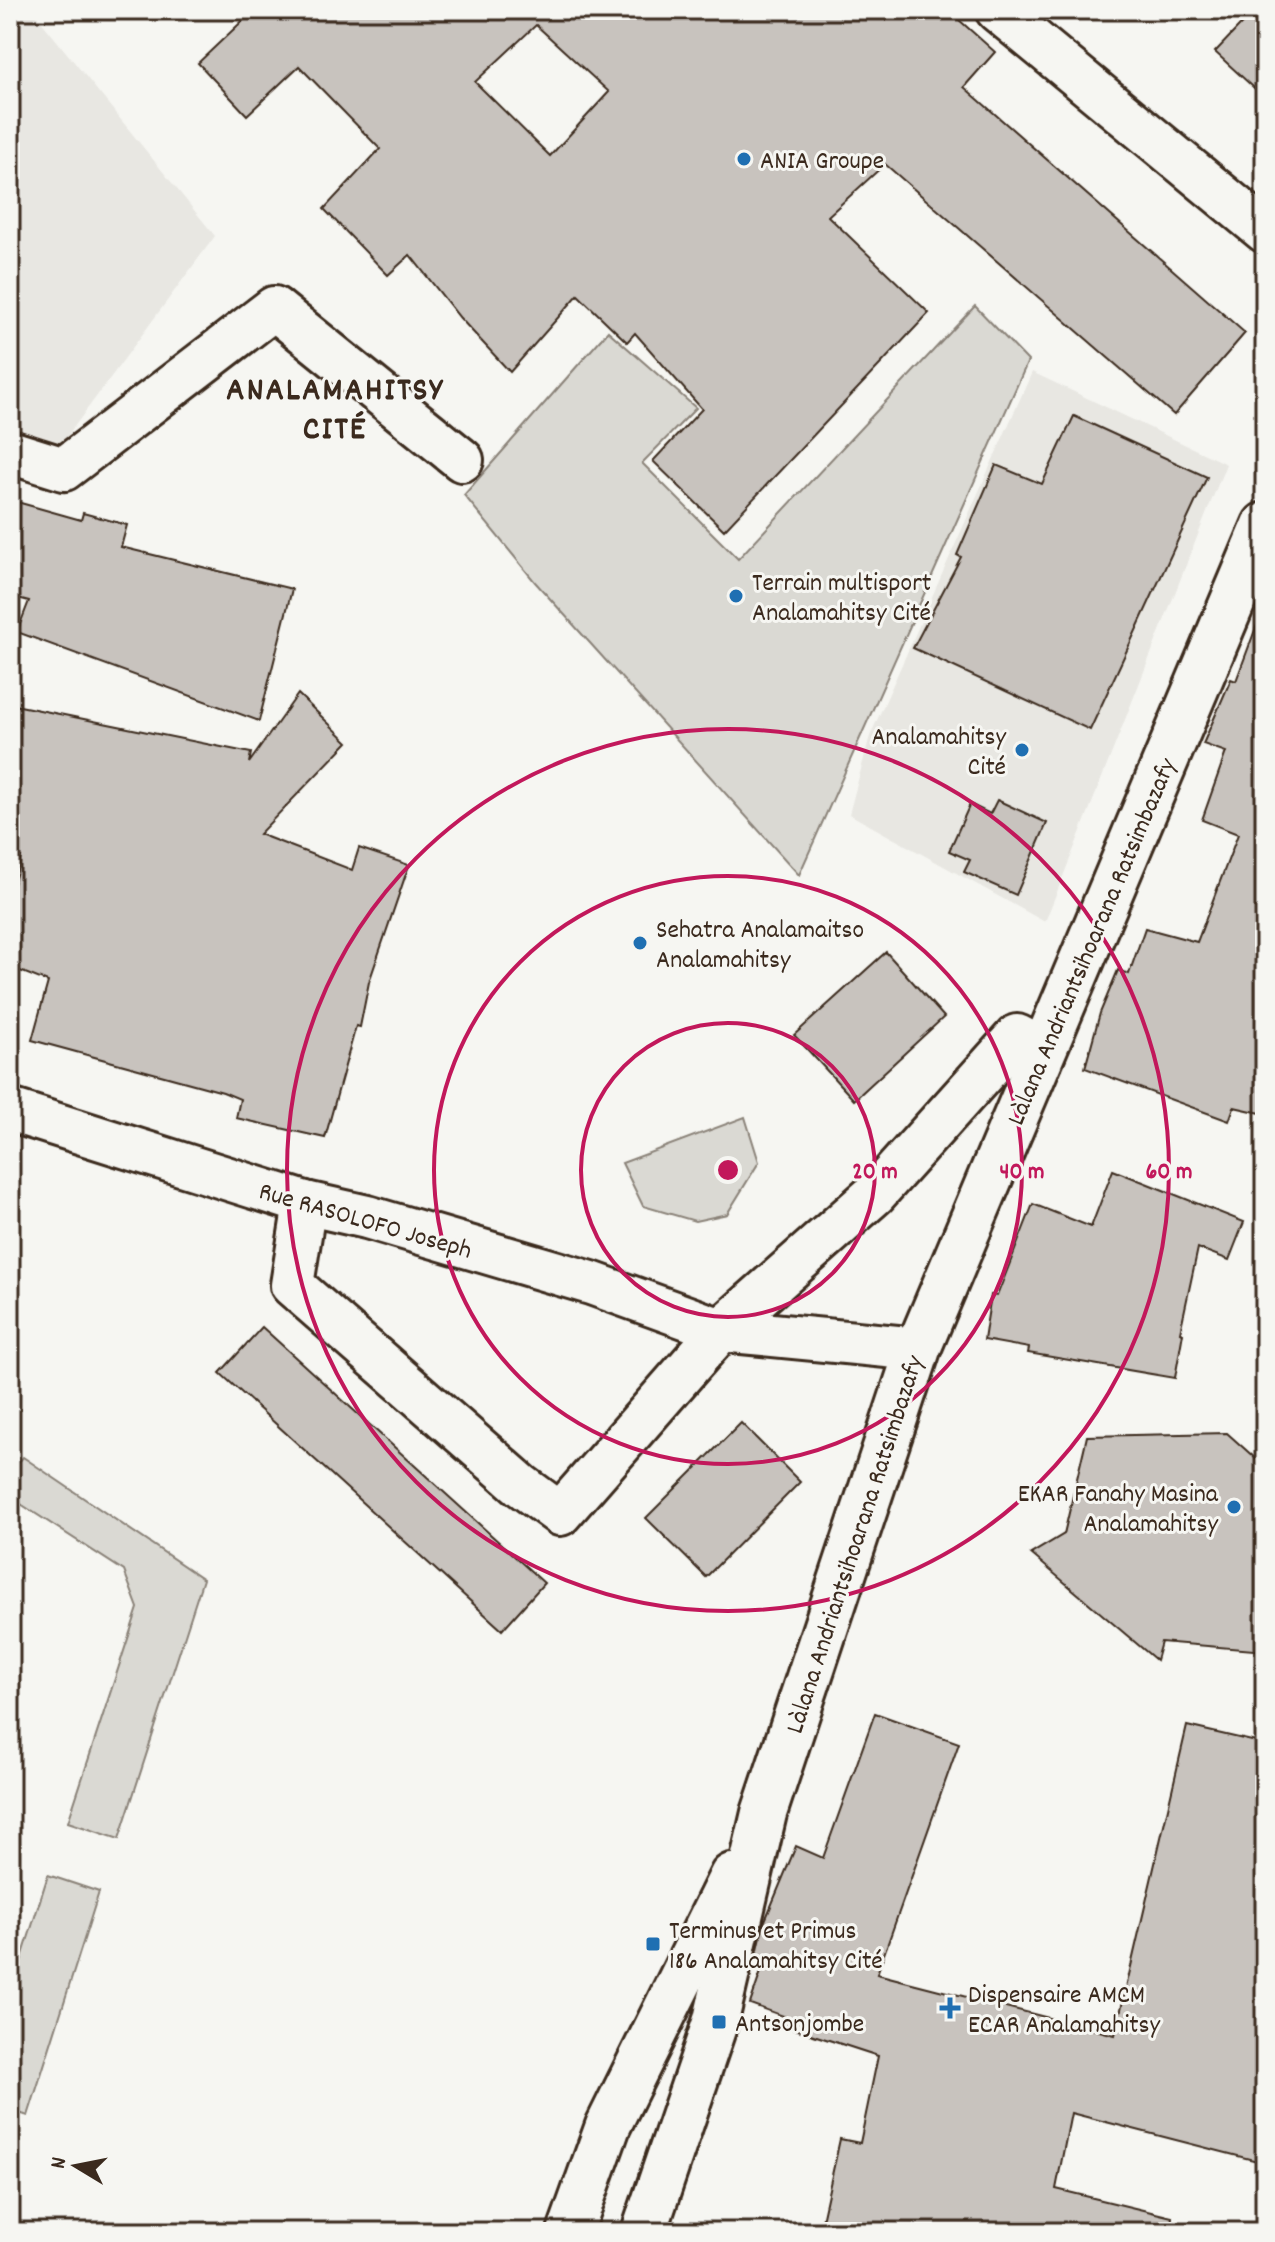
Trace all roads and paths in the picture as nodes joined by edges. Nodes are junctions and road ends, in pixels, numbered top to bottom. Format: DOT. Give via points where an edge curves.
graph roads {
  1 [pos="997,10"];
  2 [pos="1265,231"];
  3 [pos="10,452"];
  4 [pos="462,460"];
  5 [pos="1265,525"];
  6 [pos="1044,1050"];
  7 [pos="10,1110"];
  8 [pos="305,1203"];
  9 [pos="721,1330"];
  10 [pos="918,1349"];
  11 [pos="764,1813"];
  12 [pos="570,2232"];
  13 [pos="644,2232"];
  1 -- 2 [label="street"];
  3 -- 4 [label="street" via="64,469 274,308"];
  5 -- 6 [label="main road, Làlana Andriantsihoarana Ratsimbazafy"];
  6 -- 9 [label="street" via="1017,1036 875,1194"];
  6 -- 10 [label="main road, Làlana Andriantsihoarana Ratsimbazafy"];
  7 -- 8 [label="street, Rue RASOLOFO Joseph"];
  8 -- 9 [label="street, Rue RASOLOFO Joseph" via="591,1283"];
  8 -- 9 [label="street" via="292,1285 560,1514"];
  9 -- 10 [label="street, Rue RASOLOFO Joseph"];
  10 -- 11 [label="main road, Làlana Andriantsihoarana Ratsimbazafy"];
  11 -- 12 [label="main road, Làlana Andriantsihoarana Ratsimbazafy" via="608,2126"];
  11 -- 13 [label="main road, Làlana Andriantsihoarana Ratsimbazafy" via="716,2020"];
}
